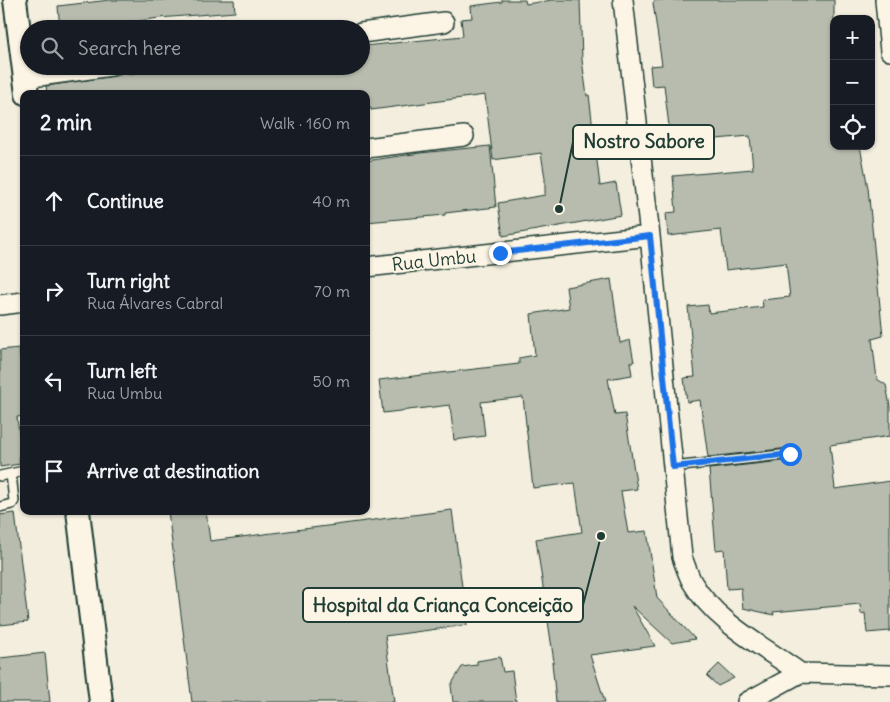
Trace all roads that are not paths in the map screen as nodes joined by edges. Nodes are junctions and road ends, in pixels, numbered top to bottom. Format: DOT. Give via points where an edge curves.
graph roads {
  1 [pos="15,0"];
  2 [pos="622,0"];
  3 [pos="885,0"];
  4 [pos="444,22"];
  5 [pos="370,32"];
  6 [pos="20,39"];
  7 [pos="890,51"];
  8 [pos="73,75"];
  9 [pos="26,86"];
  10 [pos="464,136"];
  11 [pos="370,148"];
  12 [pos="650,236"];
  13 [pos="370,267"];
  14 [pos="20,302"];
  15 [pos="0,305"];
  16 [pos="790,454"];
  17 [pos="673,467"];
  18 [pos="20,472"];
  19 [pos="11,474"];
  20 [pos="0,476"];
  21 [pos="0,507"];
  22 [pos="78,515"];
  23 [pos="800,673"];
  24 [pos="890,675"];
  25 [pos="101,702"];
  26 [pos="748,702"];
  1 -- 6 [label="street"];
  2 -- 12 [label="street"];
  3 -- 7 [label="street"];
  4 -- 5 [label="street"];
  8 -- 9 [label="street"];
  10 -- 11 [label="street"];
  12 -- 13 [label="street, Rua Umbu"];
  12 -- 17 [label="street"];
  14 -- 15 [label="street"];
  16 -- 17 [label="lane"];
  17 -- 23 [label="street" via="682,557 692,582 730,625"];
  18 -- 19 [label="lane"];
  19 -- 20 [label="lane"];
  19 -- 21 [label="lane" via="14,501"];
  22 -- 25 [label="street"];
  23 -- 24 [label="street"];
  23 -- 26 [label="street"];
}
